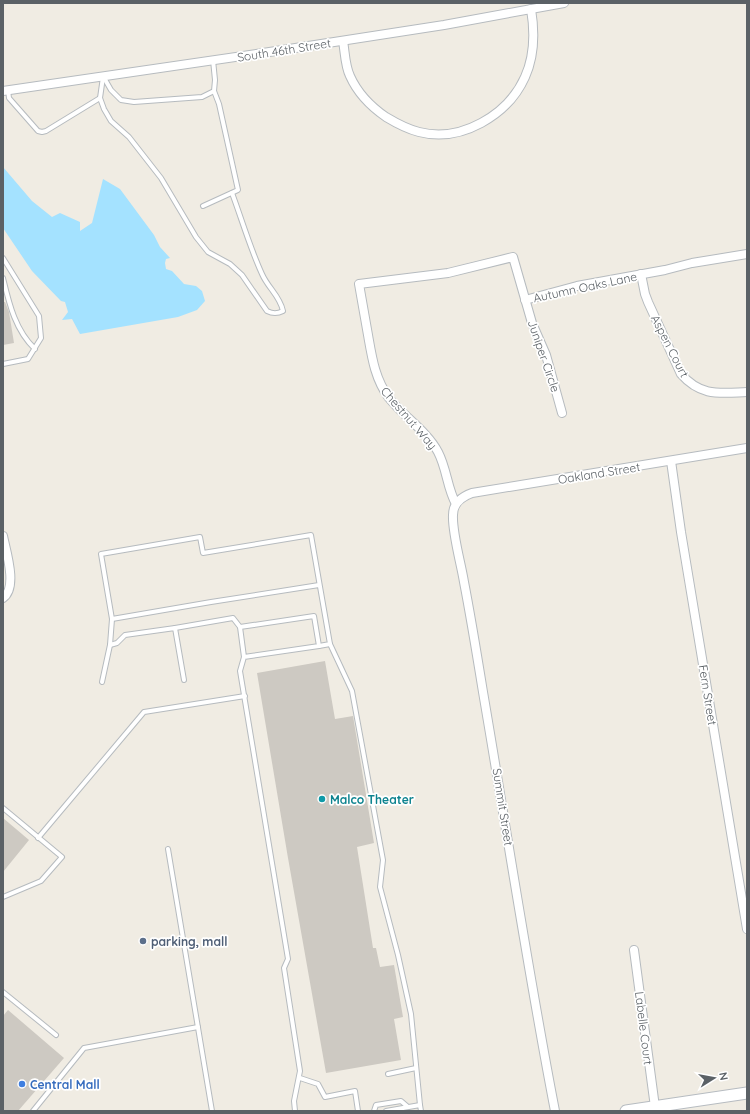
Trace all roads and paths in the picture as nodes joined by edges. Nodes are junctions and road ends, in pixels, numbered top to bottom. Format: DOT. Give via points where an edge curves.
graph roads {
  1 [pos="564,3"];
  2 [pos="531,9"];
  3 [pos="343,41"];
  4 [pos="213,60"];
  5 [pos="103,76"];
  6 [pos="5,90"];
  7 [pos="214,91"];
  8 [pos="100,98"];
  9 [pos="232,193"];
  10 [pos="203,206"];
  11 [pos="747,254"];
  12 [pos="3,258"];
  13 [pos="641,274"];
  14 [pos="3,278"];
  15 [pos="359,284"];
  16 [pos="525,300"];
  17 [pos="35,349"];
  18 [pos="3,364"];
  19 [pos="747,392"];
  20 [pos="562,413"];
  21 [pos="747,448"];
  22 [pos="671,461"];
  23 [pos="456,504"];
  24 [pos="3,536"];
  25 [pos="319,585"];
  26 [pos="4,597"];
  27 [pos="112,619"];
  28 [pos="240,627"];
  29 [pos="175,628"];
  30 [pos="330,644"];
  31 [pos="110,645"];
  32 [pos="320,646"];
  33 [pos="244,657"];
  34 [pos="184,680"];
  35 [pos="102,682"];
  36 [pos="245,696"];
  37 [pos="3,808"];
  38 [pos="38,838"];
  39 [pos="168,849"];
  40 [pos="3,897"];
  41 [pos="747,929"];
  42 [pos="634,950"];
  43 [pos="5,994"];
  44 [pos="3,999"];
  45 [pos="198,1027"];
  46 [pos="56,1035"];
  47 [pos="416,1068"];
  48 [pos="388,1074"];
  49 [pos="300,1078"];
  50 [pos="747,1093"];
  51 [pos="420,1105"];
  52 [pos="408,1107"];
  53 [pos="655,1107"];
  54 [pos="33,1111"];
  55 [pos="212,1111"];
  56 [pos="295,1111"];
  57 [pos="358,1111"];
  58 [pos="374,1111"];
  59 [pos="386,1111"];
  60 [pos="421,1111"];
  61 [pos="554,1111"];
  62 [pos="626,1111"];
  1 -- 2 [label="street, South 46th Street"];
  2 -- 3 [label="street, South 46th Street"];
  2 -- 3 [label="street" via="534,28 533,50 525,78 518,90 503,108 487,120 441,134 420,132 393,121 373,108 357,90 349,75"];
  3 -- 4 [label="street, South 46th Street"];
  4 -- 5 [label="street, South 46th Street"];
  4 -- 7 [label="lane"];
  5 -- 6 [label="street, South 46th Street"];
  5 -- 7 [label="lane" via="121,100 134,102 202,97"];
  5 -- 8 [label="lane"];
  6 -- 8 [label="lane" via="38,131 42,132"];
  7 -- 9 [label="lane" via="238,190"];
  8 -- 9 [label="lane" via="111,121 130,137 161,178 196,237 208,252 230,264 242,275 267,311 273,314 284,311 263,277"];
  9 -- 10 [label="lane"];
  11 -- 13 [label="street, Autumn Oaks Lane"];
  12 -- 17 [label="lane" via="39,316 41,338"];
  13 -- 16 [label="street, Autumn Oaks Lane" via="577,286"];
  13 -- 19 [label="street, Aspen Court" via="644,294 688,382 705,392"];
  14 -- 17 [label="lane" via="10,310 28,342"];
  15 -- 16 [label="street, Autumn Oaks Lane" via="448,273 513,257"];
  15 -- 23 [label="street, Chestnut Way" via="373,366 378,379 390,399 438,451"];
  16 -- 20 [label="street, Juniper Circle" via="546,356"];
  17 -- 18 [label="lane" via="28,359"];
  21 -- 22 [label="street, Oakland Street"];
  22 -- 23 [label="street, Oakland Street" via="472,493 462,497"];
  22 -- 41 [label="street, Fern Street"];
  23 -- 61 [label="street, Summit Street" via="453,516 454,530"];
  24 -- 26 [label="street" via="11,581"];
  25 -- 27 [label="lane"];
  25 -- 27 [label="lane" via="310,535 202,553 200,537 102,554"];
  25 -- 30 [label="lane"];
  27 -- 31 [label="lane"];
  28 -- 29 [label="lane" via="234,618"];
  28 -- 32 [label="lane" via="314,616"];
  28 -- 33 [label="lane"];
  29 -- 31 [label="lane" via="125,635 117,643"];
  29 -- 34 [label="lane"];
  30 -- 32 [label="lane"];
  30 -- 47 [label="lane" via="352,691 383,860 380,887 411,1014"];
  31 -- 35 [label="lane"];
  32 -- 33 [label="lane"];
  33 -- 36 [label="lane" via="240,671"];
  36 -- 38 [label="lane" via="144,712"];
  36 -- 49 [label="lane" via="288,959 284,968"];
  37 -- 38 [label="lane"];
  38 -- 40 [label="lane" via="62,857 41,882"];
  39 -- 45 [label="lane"];
  42 -- 53 [label="street, Labelle Court"];
  43 -- 44 [label="lane"];
  43 -- 46 [label="lane"];
  45 -- 54 [label="lane" via="84,1048"];
  45 -- 55 [label="lane"];
  47 -- 48 [label="lane"];
  47 -- 51 [label="lane"];
  49 -- 56 [label="lane" via="294,1101"];
  49 -- 57 [label="lane" via="318,1084 325,1096 355,1091"];
  50 -- 53 [label="main road"];
  51 -- 52 [label="lane"];
  51 -- 60 [label="lane"];
  52 -- 58 [label="lane" via="401,1101 376,1105"];
  52 -- 59 [label="lane"];
  53 -- 62 [label="main road"];
}
